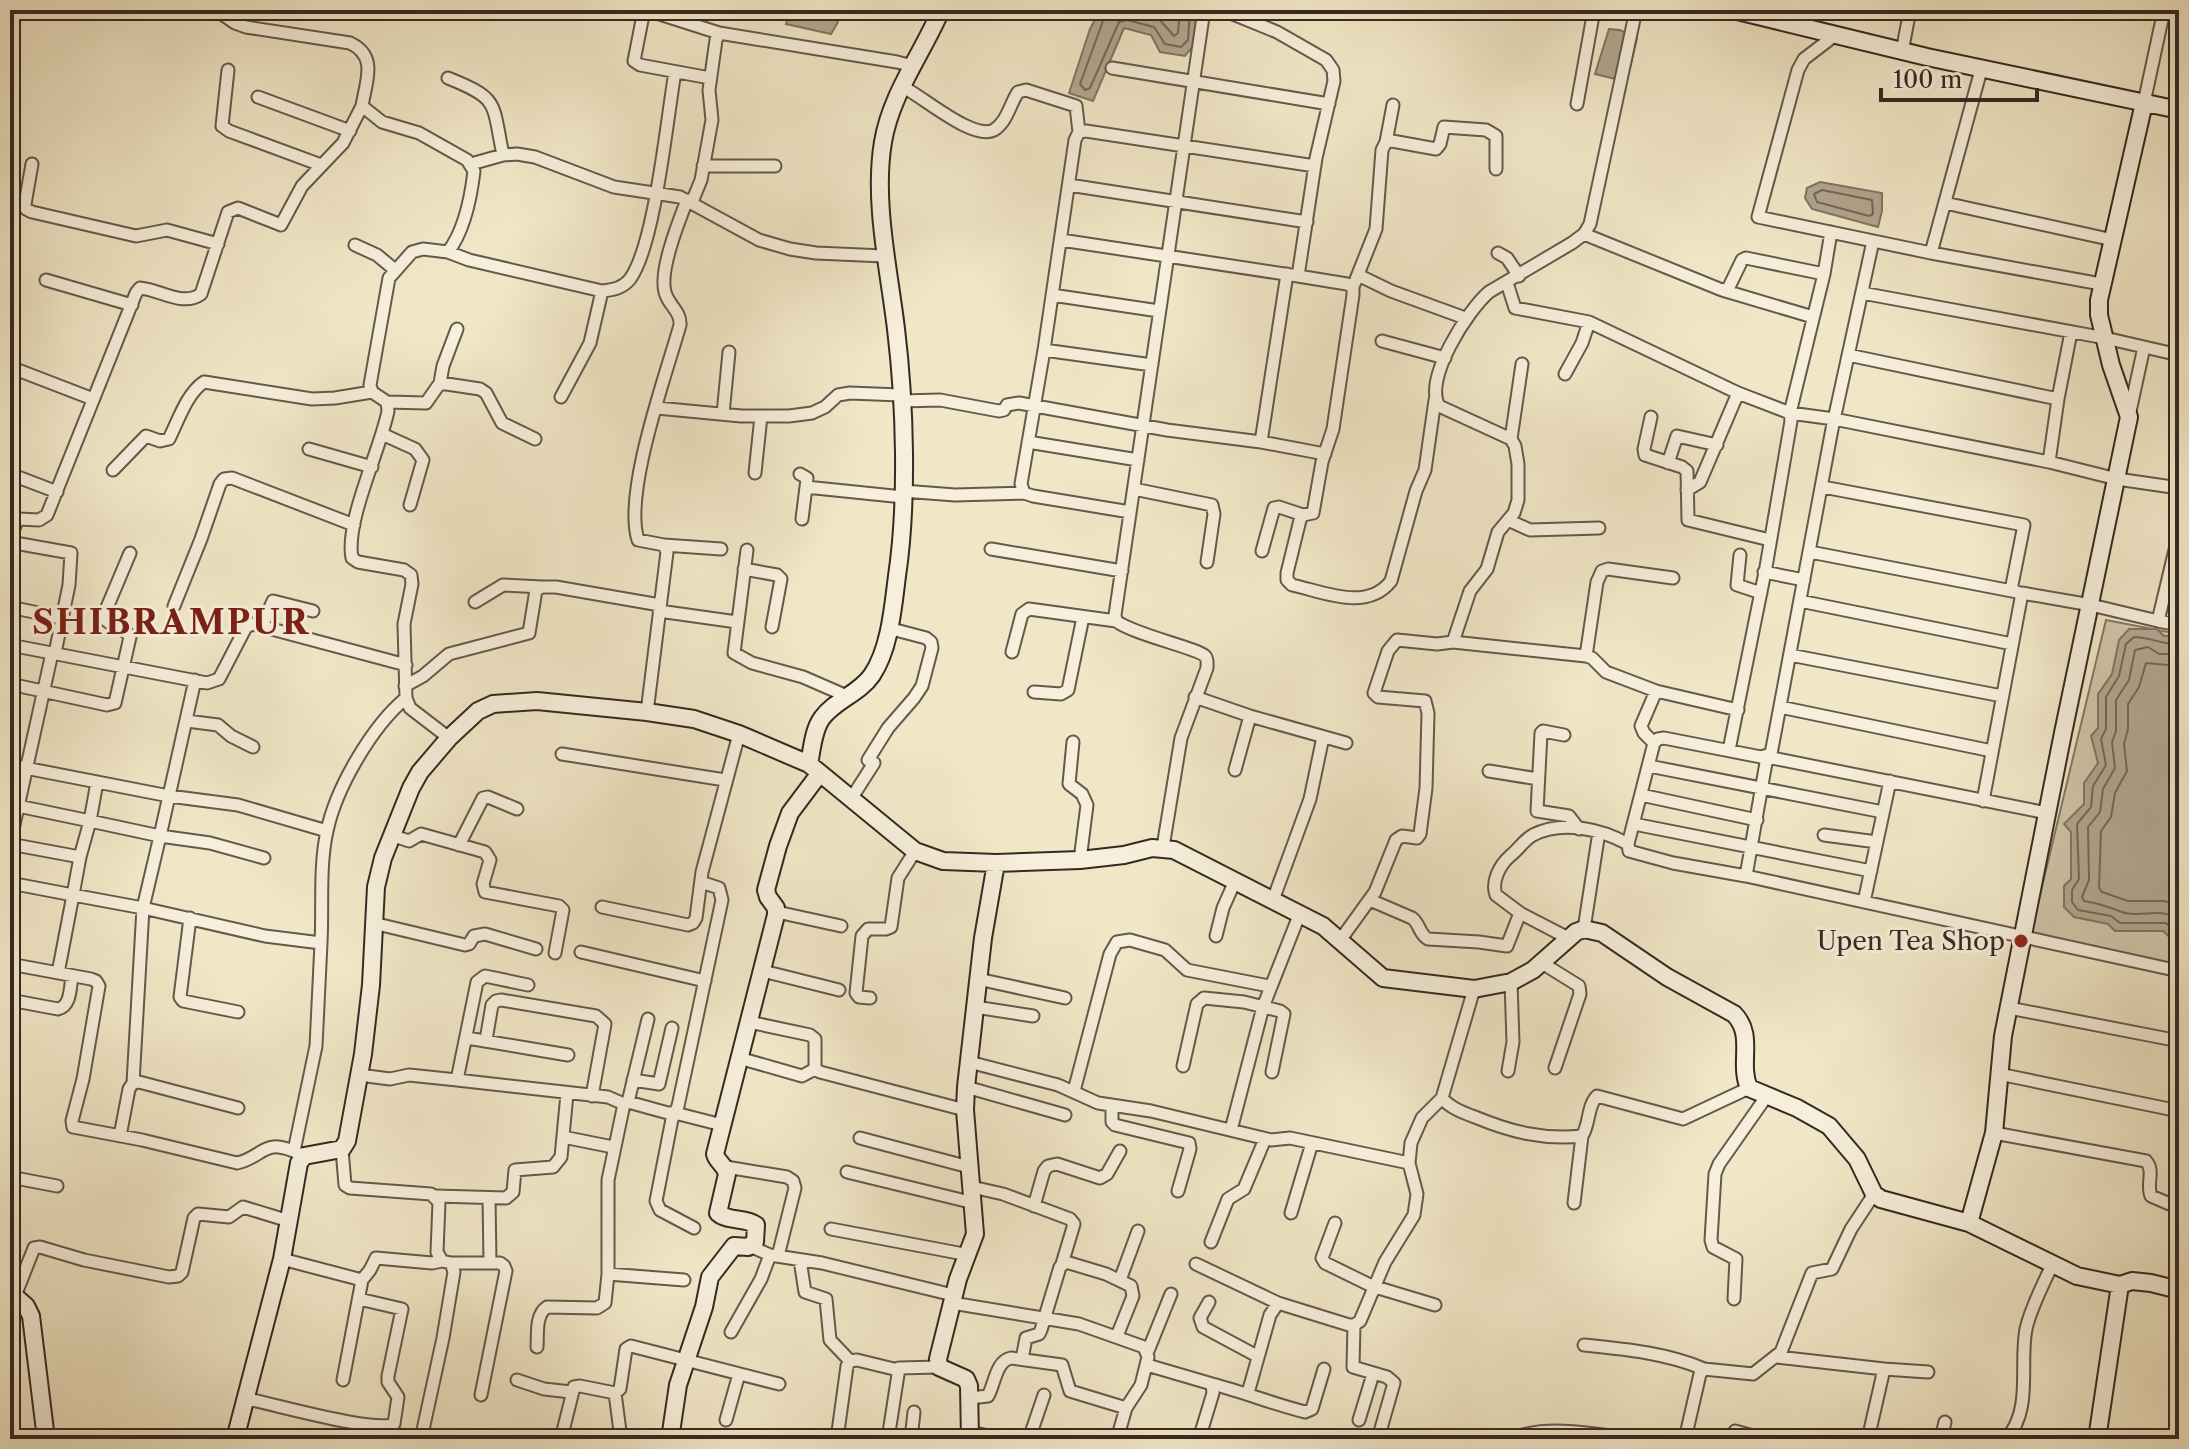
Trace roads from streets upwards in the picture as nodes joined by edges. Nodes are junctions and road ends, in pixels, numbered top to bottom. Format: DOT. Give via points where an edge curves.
graph roads {
  1 [pos="216,10"];
  2 [pos="941,10"];
  3 [pos="1204,10"];
  4 [pos="1223,10"];
  5 [pos="1594,10"];
  6 [pos="1636,10"];
  7 [pos="1733,10"];
  8 [pos="1910,10"];
  9 [pos="2164,10"];
  10 [pos="652,11"];
  11 [pos="1777,15"];
  12 [pos="719,33"];
  13 [pos="1834,36"];
  14 [pos="1902,52"];
  15 [pos="1112,68"];
  16 [pos="909,69"];
  17 [pos="228,70"];
  18 [pos="1981,70"];
  19 [pos="675,72"];
  20 [pos="448,78"];
  21 [pos="710,78"];
  22 [pos="1194,81"];
  23 [pos="903,87"];
  24 [pos="258,97"];
  25 [pos="2144,103"];
  26 [pos="1329,104"];
  27 [pos="1577,104"];
  28 [pos="1393,105"];
  29 [pos="362,106"];
  30 [pos="2179,110"];
  31 [pos="350,131"];
  32 [pos="1079,132"];
  33 [pos="1386,142"];
  34 [pos="1183,145"];
  35 [pos="503,155"];
  36 [pos="32,164"];
  37 [pos="471,164"];
  38 [pos="321,165"];
  39 [pos="703,166"];
  40 [pos="775,166"];
  41 [pos="1315,166"];
  42 [pos="1496,169"];
  43 [pos="1069,185"];
  44 [pos="655,193"];
  45 [pos="1175,200"];
  46 [pos="689,201"];
  47 [pos="1945,203"];
  48 [pos="1307,222"];
  49 [pos="1831,232"];
  50 [pos="1584,234"];
  51 [pos="1061,240"];
  52 [pos="2113,240"];
  53 [pos="1873,241"];
  54 [pos="218,244"];
  55 [pos="355,245"];
  56 [pos="448,252"];
  57 [pos="1498,253"];
  58 [pos="1931,253"];
  59 [pos="884,256"];
  60 [pos="1167,256"];
  61 [pos="395,270"];
  62 [pos="1824,274"];
  63 [pos="1293,275"];
  64 [pos="1358,275"];
  65 [pos="1519,276"];
  66 [pos="46,280"];
  67 [pos="1507,283"];
  68 [pos="2101,284"];
  69 [pos="1353,287"];
  70 [pos="1722,290"];
  71 [pos="602,291"];
  72 [pos="1862,293"];
  73 [pos="1052,295"];
  74 [pos="132,305"];
  75 [pos="1159,311"];
  76 [pos="1813,317"];
  77 [pos="1465,318"];
  78 [pos="1589,322"];
  79 [pos="457,329"];
  80 [pos="2179,329"];
  81 [pos="2071,332"];
  82 [pos="2105,338"];
  83 [pos="1382,341"];
  84 [pos="2144,347"];
  85 [pos="1044,350"];
  86 [pos="729,352"];
  87 [pos="2177,354"];
  88 [pos="1848,355"];
  89 [pos="1445,358"];
  90 [pos="1522,364"];
  91 [pos="1152,365"];
  92 [pos="10,367"];
  93 [pos="1565,374"];
  94 [pos="440,383"];
  95 [pos="372,392"];
  96 [pos="1738,393"];
  97 [pos="561,397"];
  98 [pos="901,398"];
  99 [pos="93,399"];
  100 [pos="2058,399"];
  101 [pos="1435,400"];
  102 [pos="387,402"];
  103 [pos="1034,406"];
  104 [pos="657,408"];
  105 [pos="1790,413"];
  106 [pos="723,414"];
  107 [pos="761,416"];
  108 [pos="1651,417"];
  109 [pos="2129,417"];
  110 [pos="1834,419"];
  111 [pos="1144,424"];
  112 [pos="382,434"];
  113 [pos="535,439"];
  114 [pos="1511,439"];
  115 [pos="1028,442"];
  116 [pos="1261,442"];
  117 [pos="1717,445"];
  118 [pos="309,449"];
  119 [pos="1325,454"];
  120 [pos="1138,460"];
  121 [pos="2049,462"];
  122 [pos="1668,463"];
  123 [pos="372,467"];
  124 [pos="113,470"];
  125 [pos="755,473"];
  126 [pos="10,474"];
  127 [pos="800,474"];
  128 [pos="2117,479"];
  129 [pos="806,487"];
  130 [pos="1823,487"];
  131 [pos="2179,488"];
  132 [pos="1134,489"];
  133 [pos="1687,490"];
  134 [pos="57,492"];
  135 [pos="1024,493"];
  136 [pos="903,494"];
  137 [pos="410,505"];
  138 [pos="1130,512"];
  139 [pos="1303,515"];
  140 [pos="802,519"];
  141 [pos="1508,520"];
  142 [pos="354,525"];
  143 [pos="1599,528"];
  144 [pos="2179,533"];
  145 [pos="1770,540"];
  146 [pos="664,545"];
  147 [pos="721,549"];
  148 [pos="991,549"];
  149 [pos="747,550"];
  150 [pos="1262,551"];
  151 [pos="1810,552"];
  152 [pos="130,553"];
  153 [pos="1740,555"];
  154 [pos="2176,557"];
  155 [pos="1207,562"];
  156 [pos="744,569"];
  157 [pos="1122,571"];
  158 [pos="1764,572"];
  159 [pos="1673,578"];
  160 [pos="1804,580"];
  161 [pos="542,587"];
  162 [pos="2017,592"];
  163 [pos="1761,593"];
  164 [pos="1800,601"];
  165 [pos="475,602"];
  166 [pos="2091,605"];
  167 [pos="174,606"];
  168 [pos="10,607"];
  169 [pos="660,608"];
  170 [pos="313,611"];
  171 [pos="1083,617"];
  172 [pos="62,618"];
  173 [pos="1116,621"];
  174 [pos="2158,621"];
  175 [pos="737,622"];
  176 [pos="263,624"];
  177 [pos="2179,625"];
  178 [pos="772,627"];
  179 [pos="888,628"];
  180 [pos="1453,642"];
  181 [pos="2012,644"];
  182 [pos="10,645"];
  183 [pos="1012,652"];
  184 [pos="54,653"];
  185 [pos="1790,655"];
  186 [pos="1586,656"];
  187 [pos="406,665"];
  188 [pos="125,667"];
  189 [pos="195,680"];
  190 [pos="10,684"];
  191 [pos="45,690"];
  192 [pos="1656,691"];
  193 [pos="406,692"];
  194 [pos="1034,692"];
  195 [pos="2002,696"];
  196 [pos="849,697"];
  197 [pos="1195,697"];
  198 [pos="1780,707"];
  199 [pos="1738,710"];
  200 [pos="647,712"];
  201 [pos="1250,716"];
  202 [pos="187,721"];
  203 [pos="739,734"];
  204 [pos="1564,735"];
  205 [pos="1323,737"];
  206 [pos="449,738"];
  207 [pos="1073,742"];
  208 [pos="1346,743"];
  209 [pos="1654,743"];
  210 [pos="253,747"];
  211 [pos="1729,750"];
  212 [pos="1992,751"];
  213 [pos="562,754"];
  214 [pos="1767,757"];
  215 [pos="10,765"];
  216 [pos="1649,766"];
  217 [pos="28,768"];
  218 [pos="814,768"];
  219 [pos="1235,770"];
  220 [pos="1489,771"];
  221 [pos="1538,779"];
  222 [pos="725,780"];
  223 [pos="1890,781"];
  224 [pos="97,782"];
  225 [pos="1763,789"];
  226 [pos="1641,795"];
  227 [pos="169,796"];
  228 [pos="851,799"];
  229 [pos="1983,801"];
  230 [pos="18,806"];
  231 [pos="517,809"];
  232 [pos="1883,812"];
  233 [pos="2047,813"];
  234 [pos="1757,820"];
  235 [pos="90,821"];
  236 [pos="1634,824"];
  237 [pos="1579,829"];
  238 [pos="327,831"];
  239 [pos="1599,832"];
  240 [pos="391,835"];
  241 [pos="1824,835"];
  242 [pos="160,836"];
  243 [pos="1877,842"];
  244 [pos="10,843"];
  245 [pos="1628,844"];
  246 [pos="459,845"];
  247 [pos="1163,847"];
  248 [pos="1752,847"];
  249 [pos="915,851"];
  250 [pos="80,857"];
  251 [pos="264,858"];
  252 [pos="1080,860"];
  253 [pos="996,863"];
  254 [pos="1871,871"];
  255 [pos="1746,876"];
  256 [pos="1235,881"];
  257 [pos="701,882"];
  258 [pos="10,883"];
  259 [pos="73,895"];
  260 [pos="1273,900"];
  261 [pos="1370,900"];
  262 [pos="1864,902"];
  263 [pos="602,907"];
  264 [pos="143,908"];
  265 [pos="777,912"];
  266 [pos="1300,913"];
  267 [pos="1520,913"];
  268 [pos="190,918"];
  269 [pos="373,923"];
  270 [pos="841,926"];
  271 [pos="1584,929"];
  272 [pos="1216,936"];
  273 [pos="1568,938"];
  274 [pos="2023,938"];
  275 [pos="1341,939"];
  276 [pos="321,943"];
  277 [pos="536,949"];
  278 [pos="581,952"];
  279 [pos="555,953"];
  280 [pos="1542,963"];
  281 [pos="10,964"];
  282 [pos="763,971"];
  283 [pos="2179,971"];
  284 [pos="58,973"];
  285 [pos="72,976"];
  286 [pos="978,979"];
  287 [pos="705,981"];
  288 [pos="1511,982"];
  289 [pos="528,985"];
  290 [pos="1269,986"];
  291 [pos="1474,989"];
  292 [pos="839,990"];
  293 [pos="870,998"];
  294 [pos="1065,998"];
  295 [pos="10,1000"];
  296 [pos="975,1007"];
  297 [pos="1263,1007"];
  298 [pos="2009,1008"];
  299 [pos="238,1012"];
  300 [pos="1033,1016"];
  301 [pos="648,1019"];
  302 [pos="749,1022"];
  303 [pos="672,1028"];
  304 [pos="467,1038"];
  305 [pos="486,1040"];
  306 [pos="2179,1041"];
  307 [pos="568,1055"];
  308 [pos="739,1058"];
  309 [pos="969,1062"];
  310 [pos="1183,1066"];
  311 [pos="1555,1068"];
  312 [pos="815,1069"];
  313 [pos="1508,1071"];
  314 [pos="1272,1072"];
  315 [pos="1999,1074"];
  316 [pos="359,1075"];
  317 [pos="457,1080"];
  318 [pos="633,1080"];
  319 [pos="133,1083"];
  320 [pos="966,1087"];
  321 [pos="1749,1088"];
  322 [pos="1074,1091"];
  323 [pos="567,1094"];
  324 [pos="592,1096"];
  325 [pos="1766,1097"];
  326 [pos="1442,1098"];
  327 [pos="626,1103"];
  328 [pos="1112,1105"];
  329 [pos="238,1108"];
  330 [pos="965,1110"];
  331 [pos="2179,1111"];
  332 [pos="675,1113"];
  333 [pos="1065,1115"];
  334 [pos="722,1125"];
  335 [pos="1231,1130"];
  336 [pos="1994,1133"];
  337 [pos="120,1136"];
  338 [pos="1582,1136"];
  339 [pos="563,1137"];
  340 [pos="860,1138"];
  341 [pos="1265,1139"];
  342 [pos="1312,1143"];
  343 [pos="613,1147"];
  344 [pos="342,1149"];
  345 [pos="1120,1151"];
  346 [pos="299,1154"];
  347 [pos="1409,1163"];
  348 [pos="726,1167"];
  349 [pos="969,1167"];
  350 [pos="847,1172"];
  351 [pos="10,1177"];
  352 [pos="57,1186"];
  353 [pos="1178,1191"];
  354 [pos="1874,1194"];
  355 [pos="973,1195"];
  356 [pos="436,1196"];
  357 [pos="489,1198"];
  358 [pos="1574,1203"];
  359 [pos="1034,1206"];
  360 [pos="2179,1208"];
  361 [pos="1291,1213"];
  362 [pos="289,1221"];
  363 [pos="1335,1223"];
  364 [pos="1969,1223"];
  365 [pos="694,1228"];
  366 [pos="831,1229"];
  367 [pos="1138,1231"];
  368 [pos="1211,1242"];
  369 [pos="752,1247"];
  370 [pos="969,1255"];
  371 [pos="774,1256"];
  372 [pos="282,1259"];
  373 [pos="800,1260"];
  374 [pos="446,1262"];
  375 [pos="490,1262"];
  376 [pos="1062,1264"];
  377 [pos="1196,1264"];
  378 [pos="2052,1265"];
  379 [pos="608,1274"];
  380 [pos="362,1280"];
  381 [pos="684,1280"];
  382 [pos="1120,1280"];
  383 [pos="2120,1285"];
  384 [pos="1372,1286"];
  385 [pos="2179,1290"];
  386 [pos="13,1294"];
  387 [pos="1171,1294"];
  388 [pos="359,1299"];
  389 [pos="953,1299"];
  390 [pos="1734,1299"];
  391 [pos="1209,1302"];
  392 [pos="1278,1303"];
  393 [pos="1435,1305"];
  394 [pos="1045,1317"];
  395 [pos="1354,1325"];
  396 [pos="731,1332"];
  397 [pos="1117,1336"];
  398 [pos="1584,1345"];
  399 [pos="537,1347"];
  400 [pos="1148,1351"];
  401 [pos="1257,1356"];
  402 [pos="1777,1357"];
  403 [pos="1022,1359"];
  404 [pos="685,1360"];
  405 [pos="850,1361"];
  406 [pos="1147,1365"];
  407 [pos="939,1367"];
  408 [pos="1324,1369"];
  409 [pos="1704,1369"];
  410 [pos="1884,1369"];
  411 [pos="898,1370"];
  412 [pos="1928,1372"];
  413 [pos="739,1374"];
  414 [pos="1373,1374"];
  415 [pos="343,1380"];
  416 [pos="517,1380"];
  417 [pos="779,1384"];
  418 [pos="1212,1384"];
  419 [pos="571,1392"];
  420 [pos="615,1393"];
  421 [pos="1248,1393"];
  422 [pos="481,1395"];
  423 [pos="1044,1395"];
  424 [pos="970,1398"];
  425 [pos="247,1399"];
  426 [pos="1126,1408"];
  427 [pos="914,1412"];
  428 [pos="726,1420"];
  429 [pos="1359,1420"];
  430 [pos="1945,1422"];
  431 [pos="1735,1431"];
  432 [pos="970,1436"];
  433 [pos="1581,1437"];
  434 [pos="46,1439"];
  435 [pos="235,1439"];
  436 [pos="421,1439"];
  437 [pos="561,1439"];
  438 [pos="621,1439"];
  439 [pos="670,1439"];
  440 [pos="837,1439"];
  441 [pos="888,1439"];
  442 [pos="911,1439"];
  443 [pos="1003,1439"];
  444 [pos="1029,1439"];
  445 [pos="1117,1439"];
  446 [pos="1199,1439"];
  447 [pos="1378,1439"];
  448 [pos="1511,1439"];
  449 [pos="1632,1439"];
  450 [pos="1685,1439"];
  451 [pos="1764,1439"];
  452 [pos="1868,1439"];
  453 [pos="1941,1439"];
  454 [pos="2006,1439"];
  455 [pos="2097,1439"];
  1 -- 29 [label="street" via="246,27 361,48 369,65"];
  2 -- 16 [label="street"];
  3 -- 22 [label="street"];
  4 -- 26 [label="street" via="1326,60 1334,81"];
  5 -- 27 [label="street"];
  6 -- 50 [label="street" via="1596,206"];
  7 -- 11 [label="street"];
  8 -- 14 [label="street"];
  9 -- 25 [label="street"];
  10 -- 12 [label="street"];
  10 -- 19 [label="street" via="634,61"];
  11 -- 13 [label="street"];
  12 -- 16 [label="street" via="897,62"];
  12 -- 21 [label="street"];
  13 -- 14 [label="street"];
  13 -- 49 [label="street" via="1798,70 1758,217"];
  14 -- 18 [label="street"];
  15 -- 22 [label="street"];
  16 -- 23 [label="street"];
  17 -- 38 [label="street" via="222,126"];
  18 -- 25 [label="street"];
  18 -- 47 [label="street"];
  19 -- 21 [label="street"];
  19 -- 44 [label="street"];
  20 -- 35 [label="street" via="480,91 491,102"];
  21 -- 39 [label="street" via="712,120"];
  22 -- 26 [label="street"];
  22 -- 34 [label="street"];
  23 -- 32 [label="street" via="933,108 986,132 1001,123 1018,92 1026,90 1076,106"];
  23 -- 59 [label="street" via="882,151"];
  24 -- 31 [label="street"];
  25 -- 30 [label="street"];
  25 -- 52 [label="street"];
  26 -- 41 [label="street"];
  28 -- 33 [label="street"];
  29 -- 31 [label="street"];
  29 -- 37 [label="street" via="382,122 419,133"];
  31 -- 38 [label="street"];
  32 -- 34 [label="street"];
  32 -- 43 [label="street"];
  33 -- 42 [label="street" via="1436,149 1444,127 1486,130 1496,136"];
  33 -- 64 [label="street" via="1376,229"];
  34 -- 41 [label="street"];
  34 -- 45 [label="street"];
  35 -- 37 [label="street"];
  35 -- 44 [label="street" via="535,157 614,187"];
  36 -- 54 [label="street" via="25,204 32,212 136,236 167,230"];
  37 -- 56 [label="street" via="469,201"];
  38 -- 54 [label="street" via="302,186 281,225 232,209"];
  39 -- 40 [label="street"];
  39 -- 46 [label="street"];
  41 -- 48 [label="street"];
  43 -- 45 [label="street"];
  43 -- 51 [label="street"];
  44 -- 46 [label="street"];
  44 -- 71 [label="street" via="631,277 614,290"];
  45 -- 48 [label="street"];
  45 -- 60 [label="street"];
  46 -- 59 [label="street" via="759,240 790,249"];
  46 -- 104 [label="street" via="664,274 665,293 681,318"];
  47 -- 52 [label="street"];
  47 -- 58 [label="street"];
  48 -- 63 [label="street"];
  49 -- 53 [label="street"];
  49 -- 62 [label="street"];
  50 -- 65 [label="street"];
  50 -- 70 [label="street"];
  51 -- 60 [label="street"];
  51 -- 73 [label="street"];
  52 -- 68 [label="street"];
  53 -- 58 [label="street"];
  53 -- 72 [label="street"];
  54 -- 74 [label="street" via="201,294 194,299 140,288"];
  55 -- 61 [label="street"];
  56 -- 61 [label="street" via="412,252"];
  56 -- 71 [label="street"];
  57 -- 65 [label="street"];
  58 -- 68 [label="street"];
  59 -- 98 [label="street"];
  60 -- 63 [label="street"];
  60 -- 75 [label="street"];
  61 -- 95 [label="street" via="387,285"];
  62 -- 70 [label="street" via="1746,258 1728,289"];
  62 -- 76 [label="street"];
  63 -- 69 [label="street"];
  63 -- 116 [label="street"];
  64 -- 69 [label="street"];
  64 -- 77 [label="street"];
  65 -- 67 [label="street"];
  66 -- 74 [label="street"];
  67 -- 77 [label="street" via="1489,292"];
  67 -- 78 [label="street" via="1515,308"];
  68 -- 82 [label="street" via="2099,315"];
  69 -- 119 [label="street"];
  70 -- 76 [label="street"];
  71 -- 97 [label="street" via="590,343"];
  72 -- 81 [label="street"];
  72 -- 88 [label="street"];
  73 -- 75 [label="street"];
  73 -- 85 [label="street"];
  74 -- 99 [label="street"];
  75 -- 91 [label="street"];
  76 -- 105 [label="street"];
  77 -- 89 [label="street"];
  78 -- 93 [label="street"];
  78 -- 96 [label="street"];
  79 -- 94 [label="street"];
  80 -- 87 [label="street"];
  81 -- 82 [label="street"];
  81 -- 100 [label="street"];
  82 -- 84 [label="street"];
  82 -- 109 [label="street"];
  83 -- 89 [label="street"];
  84 -- 87 [label="street"];
  84 -- 109 [label="street"];
  85 -- 91 [label="street"];
  85 -- 103 [label="street"];
  86 -- 106 [label="street"];
  88 -- 100 [label="street"];
  88 -- 110 [label="street"];
  89 -- 101 [label="street"];
  90 -- 114 [label="street"];
  91 -- 111 [label="street"];
  92 -- 99 [label="street"];
  94 -- 102 [label="street" via="426,403"];
  94 -- 113 [label="street" via="480,389 502,423"];
  95 -- 102 [label="street"];
  95 -- 124 [label="street" via="312,399 204,382 169,439 146,436"];
  96 -- 105 [label="street"];
  96 -- 117 [label="street"];
  98 -- 103 [label="street" via="999,411 1012,403"];
  98 -- 107 [label="street" via="850,393 812,413"];
  98 -- 136 [label="street"];
  99 -- 134 [label="street"];
  100 -- 121 [label="street"];
  101 -- 114 [label="street"];
  101 -- 139 [label="street" via="1425,470 1384,591 1360,599 1292,585 1287,573"];
  102 -- 112 [label="street"];
  103 -- 111 [label="street"];
  103 -- 115 [label="street"];
  104 -- 106 [label="street"];
  104 -- 146 [label="street" via="636,494 635,533 638,540"];
  105 -- 110 [label="street"];
  105 -- 145 [label="street"];
  106 -- 107 [label="street"];
  107 -- 125 [label="street"];
  108 -- 122 [label="street" via="1645,455"];
  109 -- 128 [label="street"];
  110 -- 121 [label="street"];
  110 -- 130 [label="street"];
  111 -- 116 [label="street"];
  111 -- 120 [label="street"];
  112 -- 123 [label="street"];
  112 -- 137 [label="street" via="415,449 423,460"];
  114 -- 141 [label="street" via="1520,486"];
  115 -- 120 [label="street"];
  115 -- 135 [label="street"];
  116 -- 119 [label="street"];
  117 -- 122 [label="street" via="1677,436"];
  117 -- 133 [label="street" via="1700,482"];
  118 -- 123 [label="street"];
  119 -- 139 [label="street" via="1313,513"];
  120 -- 132 [label="street"];
  121 -- 128 [label="street"];
  122 -- 133 [label="street" via="1687,471"];
  123 -- 142 [label="street"];
  126 -- 134 [label="street"];
  127 -- 129 [label="street" via="807,478"];
  128 -- 131 [label="street"];
  128 -- 166 [label="street"];
  129 -- 136 [label="street"];
  129 -- 140 [label="street"];
  130 -- 151 [label="street"];
  130 -- 162 [label="street" via="2024,525"];
  132 -- 138 [label="street"];
  132 -- 155 [label="street" via="1212,505"];
  133 -- 145 [label="street" via="1688,520"];
  134 -- 172 [label="street" via="44,519 18,519 11,536 15,543 71,553"];
  135 -- 136 [label="street"];
  135 -- 138 [label="street"];
  136 -- 179 [label="street"];
  138 -- 157 [label="street"];
  139 -- 150 [label="street" via="1274,508"];
  141 -- 143 [label="street" via="1530,530"];
  141 -- 180 [label="street" via="1498,532 1487,569 1470,591"];
  142 -- 167 [label="street" via="224,479"];
  142 -- 187 [label="street" via="352,558 411,575 404,624"];
  144 -- 154 [label="street"];
  145 -- 158 [label="street"];
  146 -- 147 [label="street"];
  146 -- 169 [label="street"];
  148 -- 157 [label="street"];
  149 -- 156 [label="street"];
  151 -- 160 [label="street"];
  151 -- 162 [label="street"];
  152 -- 188 [label="street" via="103,617 130,637"];
  153 -- 163 [label="street" via="1737,585"];
  154 -- 174 [label="street"];
  156 -- 175 [label="street"];
  156 -- 178 [label="street" via="781,579"];
  157 -- 173 [label="street"];
  158 -- 160 [label="street"];
  158 -- 163 [label="street"];
  159 -- 186 [label="street" via="1602,571"];
  160 -- 164 [label="street"];
  161 -- 165 [label="street" via="503,585"];
  161 -- 169 [label="street"];
  161 -- 193 [label="street" via="533,599 529,633 449,654"];
  162 -- 166 [label="street"];
  162 -- 181 [label="street"];
  163 -- 199 [label="street"];
  164 -- 181 [label="street"];
  164 -- 185 [label="street"];
  166 -- 174 [label="street"];
  166 -- 233 [label="street"];
  168 -- 172 [label="street"];
  169 -- 175 [label="street"];
  169 -- 200 [label="street"];
  170 -- 176 [label="street" via="273,601"];
  171 -- 173 [label="street"];
  171 -- 183 [label="street" via="1029,609"];
  171 -- 194 [label="street" via="1068,690"];
  172 -- 184 [label="street"];
  173 -- 197 [label="street" via="1205,656 1207,668"];
  174 -- 177 [label="street"];
  175 -- 196 [label="street" via="736,655"];
  176 -- 187 [label="street"];
  176 -- 189 [label="street" via="246,627 219,679"];
  179 -- 196 [label="street" via="874,673"];
  179 -- 228 [label="street" via="926,638 932,648 922,686 880,739 868,760 874,763"];
  180 -- 186 [label="street"];
  180 -- 261 [label="street" via="1397,640 1374,688 1378,697 1425,701 1429,718 1420,834 1396,840"];
  181 -- 195 [label="street"];
  182 -- 184 [label="street"];
  184 -- 188 [label="street"];
  184 -- 191 [label="street"];
  185 -- 195 [label="street"];
  185 -- 198 [label="street"];
  186 -- 192 [label="street" via="1606,672"];
  187 -- 193 [label="street"];
  188 -- 189 [label="street"];
  188 -- 191 [label="street" via="112,705"];
  189 -- 202 [label="street"];
  190 -- 191 [label="street"];
  191 -- 217 [label="street"];
  192 -- 199 [label="street"];
  192 -- 209 [label="street" via="1641,726"];
  193 -- 206 [label="street" via="410,708"];
  193 -- 238 [label="street" via="356,764"];
  195 -- 212 [label="street"];
  196 -- 218 [label="street" via="822,718"];
  197 -- 201 [label="street"];
  197 -- 247 [label="street" via="1175,765"];
  198 -- 212 [label="street"];
  198 -- 214 [label="street"];
  199 -- 211 [label="street"];
  200 -- 203 [label="street" via="694,719"];
  200 -- 206 [label="street" via="513,701 478,711"];
  201 -- 205 [label="street"];
  201 -- 219 [label="street"];
  202 -- 210 [label="street" via="218,725"];
  202 -- 227 [label="street"];
  203 -- 218 [label="street"];
  203 -- 222 [label="street"];
  204 -- 221 [label="street" via="1541,733"];
  205 -- 208 [label="street"];
  205 -- 260 [label="street" via="1310,799"];
  206 -- 240 [label="street" via="411,788"];
  207 -- 252 [label="street" via="1069,784 1087,805"];
  209 -- 211 [label="street" via="1664,738"];
  209 -- 216 [label="street"];
  211 -- 214 [label="street"];
  212 -- 229 [label="street"];
  213 -- 222 [label="street"];
  214 -- 223 [label="street"];
  214 -- 225 [label="street"];
  215 -- 217 [label="street"];
  216 -- 225 [label="street"];
  216 -- 226 [label="street"];
  217 -- 224 [label="street"];
  217 -- 230 [label="street"];
  218 -- 228 [label="street"];
  218 -- 265 [label="street" via="790,813 766,890"];
  220 -- 221 [label="street"];
  221 -- 237 [label="street" via="1537,811 1569,816"];
  222 -- 257 [label="street"];
  223 -- 229 [label="street"];
  223 -- 232 [label="street"];
  224 -- 227 [label="street"];
  224 -- 235 [label="street"];
  225 -- 232 [label="street"];
  225 -- 234 [label="street"];
  226 -- 234 [label="street"];
  226 -- 236 [label="street"];
  227 -- 238 [label="street" via="238,805"];
  227 -- 242 [label="street"];
  228 -- 249 [label="street"];
  229 -- 233 [label="street"];
  230 -- 235 [label="street"];
  230 -- 244 [label="street"];
  231 -- 246 [label="street" via="483,798"];
  232 -- 243 [label="street"];
  233 -- 274 [label="street"];
  234 -- 248 [label="street"];
  235 -- 242 [label="street"];
  235 -- 250 [label="street"];
  236 -- 245 [label="street"];
  236 -- 248 [label="street"];
  237 -- 239 [label="street"];
  237 -- 267 [label="street" via="1551,828 1529,837 1504,861 1494,889"];
  238 -- 276 [label="street"];
  239 -- 245 [label="street"];
  239 -- 271 [label="street"];
  240 -- 246 [label="street" via="409,841 421,834"];
  240 -- 269 [label="street" via="376,887"];
  241 -- 243 [label="street"];
  242 -- 251 [label="street"];
  242 -- 264 [label="street"];
  243 -- 254 [label="street"];
  244 -- 250 [label="street"];
  245 -- 255 [label="street" via="1634,854"];
  246 -- 279 [label="street" via="489,855 485,892 563,910"];
  247 -- 252 [label="street"];
  247 -- 256 [label="street"];
  248 -- 254 [label="street"];
  248 -- 255 [label="street"];
  249 -- 253 [label="street" via="943,861"];
  249 -- 293 [label="street" via="898,878 891,927 868,929 862,936 856,993"];
  250 -- 259 [label="street"];
  252 -- 253 [label="street"];
  253 -- 286 [label="street"];
  254 -- 262 [label="street"];
  255 -- 262 [label="street"];
  256 -- 260 [label="street"];
  256 -- 272 [label="street"];
  257 -- 263 [label="street" via="696,918 688,925"];
  257 -- 287 [label="street" via="719,888 722,900"];
  258 -- 259 [label="street"];
  259 -- 264 [label="street"];
  259 -- 284 [label="street"];
  260 -- 266 [label="street"];
  261 -- 267 [label="street" via="1417,921 1428,939 1501,947 1511,941"];
  261 -- 275 [label="street"];
  262 -- 274 [label="street"];
  264 -- 268 [label="street"];
  264 -- 319 [label="street"];
  265 -- 270 [label="street"];
  265 -- 282 [label="street"];
  266 -- 275 [label="street"];
  266 -- 290 [label="street"];
  267 -- 273 [label="street"];
  268 -- 276 [label="street"];
  268 -- 299 [label="street" via="180,997"];
  269 -- 277 [label="street" via="465,945 485,934"];
  269 -- 316 [label="street"];
  271 -- 273 [label="street"];
  271 -- 321 [label="street" via="1602,933 1734,1014 1746,1034 1744,1076"];
  273 -- 280 [label="street"];
  274 -- 283 [label="street"];
  274 -- 298 [label="street"];
  275 -- 291 [label="street" via="1383,978"];
  276 -- 346 [label="street" via="316,1046"];
  278 -- 287 [label="street"];
  280 -- 288 [label="street"];
  280 -- 311 [label="street" via="1579,986 1580,994"];
  281 -- 284 [label="street"];
  282 -- 292 [label="street"];
  282 -- 302 [label="street"];
  284 -- 285 [label="street"];
  285 -- 295 [label="street" via="63,1008"];
  285 -- 337 [label="street" via="99,986 72,1125"];
  286 -- 294 [label="street"];
  286 -- 296 [label="street"];
  287 -- 332 [label="street"];
  288 -- 291 [label="street"];
  288 -- 313 [label="street" via="1513,1042"];
  289 -- 304 [label="street" via="480,978"];
  290 -- 297 [label="street"];
  290 -- 322 [label="street" via="1187,970 1165,950 1130,940 1117,942"];
  291 -- 326 [label="street"];
  296 -- 300 [label="street"];
  296 -- 309 [label="street"];
  297 -- 310 [label="street" via="1200,998"];
  297 -- 314 [label="street" via="1284,1014"];
  297 -- 335 [label="street"];
  298 -- 306 [label="street"];
  298 -- 315 [label="street"];
  301 -- 318 [label="street"];
  302 -- 308 [label="street"];
  302 -- 312 [label="street" via="810,1035 815,1039"];
  303 -- 318 [label="street" via="659,1084"];
  304 -- 305 [label="street"];
  304 -- 317 [label="street"];
  305 -- 307 [label="street"];
  305 -- 324 [label="street" via="492,1005 501,1000 603,1019"];
  308 -- 312 [label="street" via="802,1076"];
  308 -- 334 [label="street"];
  309 -- 320 [label="street"];
  309 -- 322 [label="street"];
  312 -- 330 [label="street"];
  315 -- 331 [label="street"];
  315 -- 336 [label="street"];
  316 -- 317 [label="street"];
  316 -- 344 [label="street"];
  317 -- 323 [label="street"];
  318 -- 327 [label="street"];
  319 -- 329 [label="street"];
  319 -- 337 [label="street"];
  320 -- 330 [label="street"];
  320 -- 333 [label="street"];
  321 -- 325 [label="street"];
  321 -- 338 [label="street" via="1683,1119 1597,1096"];
  322 -- 328 [label="street"];
  323 -- 324 [label="street"];
  323 -- 339 [label="street"];
  324 -- 327 [label="street"];
  325 -- 354 [label="street" via="1829,1126 1857,1159"];
  325 -- 390 [label="street" via="1719,1164 1712,1185 1711,1240 1713,1247 1736,1259"];
  326 -- 338 [label="street" via="1510,1132"];
  326 -- 347 [label="street" via="1422,1118"];
  327 -- 332 [label="street"];
  327 -- 343 [label="street"];
  328 -- 335 [label="street"];
  328 -- 353 [label="street" via="1115,1125 1189,1143"];
  330 -- 349 [label="street"];
  332 -- 334 [label="street"];
  332 -- 365 [label="street" via="656,1201 660,1210"];
  334 -- 348 [label="street" via="715,1154"];
  335 -- 341 [label="street"];
  336 -- 360 [label="street" via="2146,1161 2151,1196"];
  336 -- 364 [label="street"];
  337 -- 346 [label="street" via="237,1163 266,1148"];
  338 -- 358 [label="street"];
  339 -- 343 [label="street"];
  339 -- 357 [label="street" via="558,1164 515,1170 512,1196"];
  340 -- 349 [label="street"];
  341 -- 342 [label="street"];
  341 -- 368 [label="street" via="1244,1189 1228,1199"];
  342 -- 347 [label="street"];
  342 -- 361 [label="street"];
  343 -- 379 [label="street" via="607,1194"];
  344 -- 346 [label="street"];
  344 -- 356 [label="street" via="345,1185"];
  345 -- 359 [label="street" via="1100,1178 1048,1166"];
  346 -- 362 [label="street"];
  347 -- 384 [label="street" via="1417,1194 1414,1215"];
  348 -- 369 [label="street" via="718,1213 756,1225"];
  348 -- 371 [label="street" via="793,1181"];
  349 -- 355 [label="street"];
  350 -- 355 [label="street"];
  351 -- 352 [label="street"];
  354 -- 364 [label="street"];
  354 -- 402 [label="street" via="1832,1269 1812,1273"];
  355 -- 359 [label="street" via="1003,1194"];
  355 -- 370 [label="street" via="975,1234"];
  356 -- 357 [label="street"];
  356 -- 374 [label="street" via="437,1252"];
  357 -- 375 [label="street"];
  359 -- 376 [label="street" via="1074,1224"];
  362 -- 372 [label="street"];
  362 -- 386 [label="street" via="243,1207 229,1217 198,1214 182,1272 169,1277 34,1248"];
  363 -- 384 [label="street" via="1323,1260"];
  364 -- 378 [label="street"];
  366 -- 370 [label="street"];
  367 -- 382 [label="street"];
  369 -- 371 [label="street"];
  369 -- 404 [label="street" via="734,1246 713,1271"];
  370 -- 389 [label="street"];
  371 -- 373 [label="street"];
  371 -- 396 [label="street"];
  372 -- 380 [label="street"];
  372 -- 425 [label="street"];
  373 -- 389 [label="street"];
  373 -- 405 [label="street" via="805,1292 826,1299 830,1340"];
  374 -- 375 [label="street"];
  374 -- 380 [label="street" via="376,1258"];
  374 -- 436 [label="street" via="454,1272"];
  375 -- 422 [label="street" via="500,1263 506,1271"];
  376 -- 382 [label="street"];
  376 -- 394 [label="street"];
  377 -- 392 [label="street"];
  378 -- 383 [label="street"];
  378 -- 454 [label="street" via="2026,1331 2018,1424"];
  379 -- 381 [label="street"];
  379 -- 399 [label="street" via="603,1307 542,1310"];
  380 -- 388 [label="street"];
  382 -- 397 [label="street" via="1134,1290"];
  383 -- 385 [label="street" via="2142,1281"];
  383 -- 455 [label="street"];
  384 -- 393 [label="street"];
  384 -- 395 [label="street"];
  386 -- 434 [label="street" via="31,1316"];
  387 -- 400 [label="street"];
  388 -- 415 [label="street"];
  388 -- 425 [label="street" via="402,1309 388,1376 398,1397 394,1424 371,1425"];
  389 -- 394 [label="street"];
  389 -- 407 [label="street"];
  391 -- 401 [label="street" via="1200,1324"];
  392 -- 395 [label="street"];
  392 -- 401 [label="street"];
  394 -- 397 [label="street"];
  394 -- 403 [label="street" via="1039,1334 1026,1338"];
  395 -- 414 [label="street" via="1353,1367"];
  397 -- 400 [label="street"];
  398 -- 409 [label="street"];
  400 -- 406 [label="street"];
  401 -- 421 [label="street"];
  402 -- 409 [label="street" via="1753,1374"];
  402 -- 410 [label="street"];
  403 -- 424 [label="street" via="1005,1359 988,1396"];
  403 -- 426 [label="street" via="1057,1363 1065,1369 1070,1391"];
  404 -- 413 [label="street"];
  404 -- 420 [label="street" via="631,1346"];
  404 -- 439 [label="street"];
  405 -- 411 [label="street"];
  405 -- 440 [label="street"];
  406 -- 418 [label="street"];
  406 -- 426 [label="street" via="1139,1391"];
  407 -- 411 [label="street"];
  407 -- 424 [label="street" via="966,1379"];
  408 -- 421 [label="street" via="1309,1412"];
  409 -- 450 [label="street"];
  410 -- 412 [label="street"];
  410 -- 452 [label="street"];
  411 -- 441 [label="street"];
  413 -- 417 [label="street"];
  413 -- 428 [label="street"];
  414 -- 429 [label="street"];
  414 -- 447 [label="street" via="1394,1383"];
  416 -- 419 [label="street"];
  418 -- 421 [label="street"];
  418 -- 446 [label="street"];
  419 -- 420 [label="street" via="580,1386"];
  419 -- 437 [label="street"];
  420 -- 438 [label="street"];
  423 -- 444 [label="street"];
  424 -- 432 [label="street"];
  425 -- 435 [label="street"];
  426 -- 445 [label="street"];
  427 -- 442 [label="street"];
  430 -- 453 [label="street"];
  431 -- 451 [label="street"];
  432 -- 443 [label="street"];
  433 -- 448 [label="street" via="1532,1431"];
  433 -- 449 [label="street"];
}
